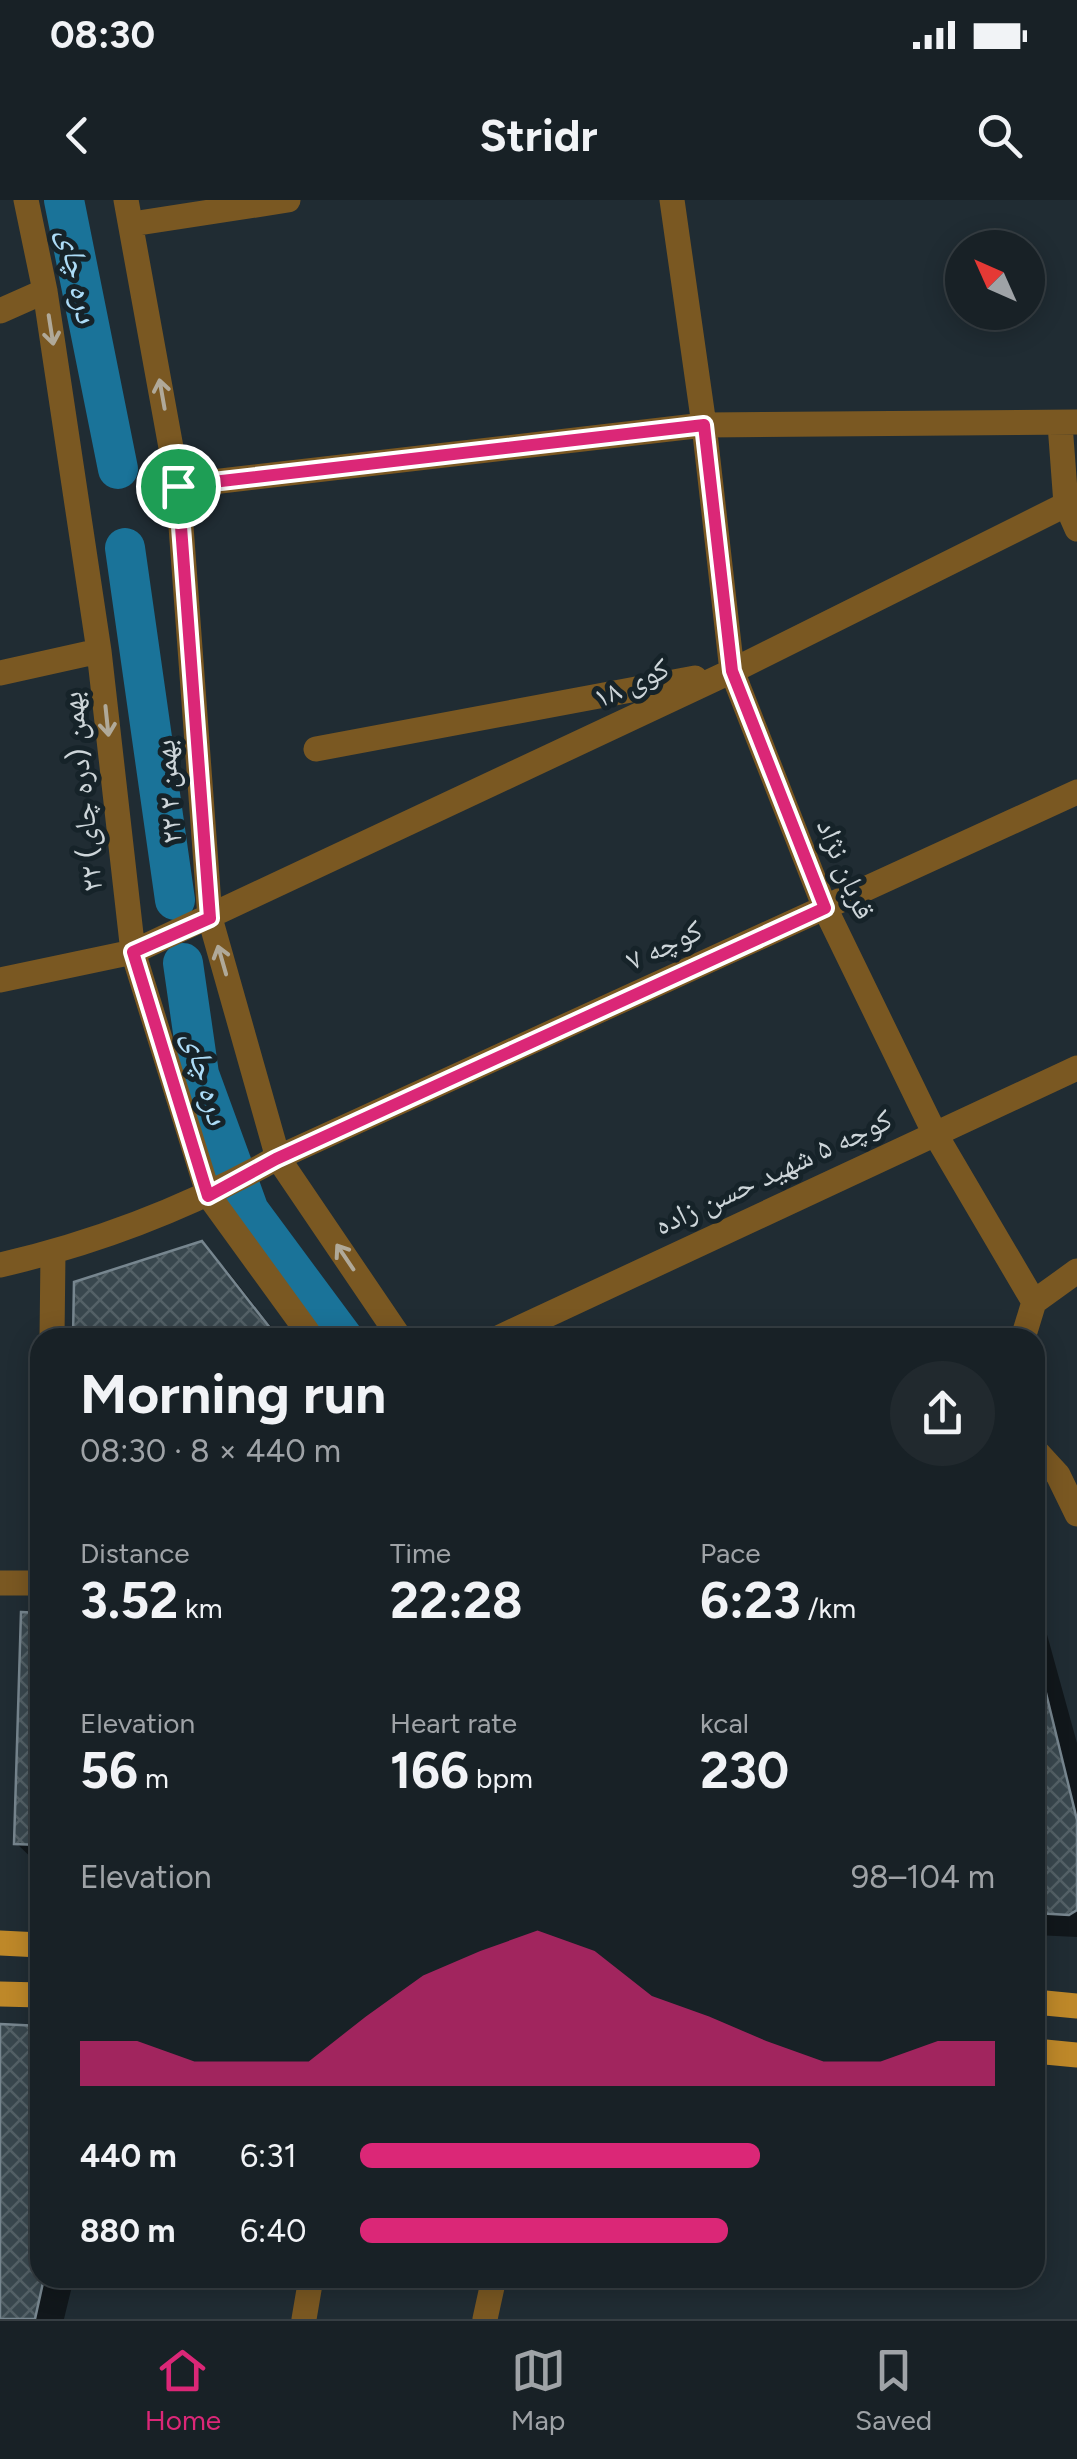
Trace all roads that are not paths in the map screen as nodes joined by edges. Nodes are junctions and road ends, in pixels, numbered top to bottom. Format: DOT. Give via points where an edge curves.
graph roads {
  1 [pos="26,200"];
  2 [pos="288,200"];
  3 [pos="672,200"];
  4 [pos="129,212"];
  5 [pos="45,291"];
  6 [pos="0,311"];
  7 [pos="1068,423"];
  8 [pos="704,425"];
  9 [pos="178,486"];
  10 [pos="1072,502"];
  11 [pos="1077,530"];
  12 [pos="99,651"];
  13 [pos="732,671"];
  14 [pos="0,673"];
  15 [pos="316,749"];
  16 [pos="1077,792"];
  17 [pos="825,908"];
  18 [pos="210,918"];
  19 [pos="133,952"];
  20 [pos="0,980"];
  21 [pos="1077,1068"];
  22 [pos="934,1132"];
  23 [pos="277,1158"];
  24 [pos="208,1196"];
  25 [pos="53,1253"];
  26 [pos="0,1266"];
  27 [pos="1077,1271"];
  28 [pos="1034,1302"];
  29 [pos="52,1328"];
  30 [pos="305,1328"];
  31 [pos="393,1328"];
  32 [pos="519,1328"];
  33 [pos="1027,1328"];
  34 [pos="1045,1461"];
  35 [pos="1077,1514"];
  36 [pos="0,1583"];
  37 [pos="30,1583"];
  38 [pos="0,1943"];
  39 [pos="30,1944"];
  40 [pos="0,1994"];
  41 [pos="30,1995"];
  42 [pos="1045,2003"];
  43 [pos="1077,2006"];
  44 [pos="1045,2052"];
  45 [pos="1077,2055"];
  46 [pos="309,2288"];
  47 [pos="492,2288"];
  48 [pos="304,2319"];
  49 [pos="485,2319"];
  1 -- 5 [label="street, ۲۲ بهمن (دره چای)"];
  2 -- 4 [label="street"];
  3 -- 8 [label="street, قربان نژاد"];
  9 -- 4 [label="street, ۲۲ بهمن ۲, one-way"];
  5 -- 6 [label="street"];
  5 -- 12 [label="street, ۲۲ بهمن (دره چای), one-way"];
  7 -- 8 [label="street"];
  7 -- 10 [label="street"];
  8 -- 9 [label="street"];
  8 -- 13 [label="street, قربان نژاد"];
  9 -- 18 [label="street, ۲۲ بهمن ۲"];
  10 -- 11 [label="street"];
  10 -- 13 [label="street, کوی ۱۸"];
  12 -- 14 [label="street"];
  12 -- 19 [label="street, ۲۲ بهمن (دره چای), one-way"];
  13 -- 15 [label="street"];
  13 -- 17 [label="street, قربان نژاد"];
  13 -- 18 [label="street, کوی ۱۸"];
  16 -- 17 [label="street, کوچه ۷"];
  17 -- 22 [label="street, قربان نژاد"];
  17 -- 23 [label="street, کوچه ۷"];
  18 -- 19 [label="street, کوی ۱۸"];
  23 -- 18 [label="street, ۲۲ بهمن ۲, one-way"];
  19 -- 20 [label="street, کوی ۱۸"];
  19 -- 24 [label="street, ۲۲ بهمن (دره چای)"];
  21 -- 22 [label="street, کوچه ۵ شهید حسن زاده"];
  22 -- 28 [label="street, قربان نژاد"];
  22 -- 32 [label="street, کوچه ۵ شهید حسن زاده"];
  23 -- 24 [label="street, کوچه ۷"];
  31 -- 23 [label="street, ۲۲ بهمن ۲, one-way"];
  24 -- 25 [label="street, کوچه ۷"];
  24 -- 30 [label="street, ۲۲ بهمن (دره چای)"];
  25 -- 26 [label="street, کوچه ۷"];
  25 -- 29 [label="street"];
  27 -- 28 [label="street"];
  28 -- 33 [label="street"];
  34 -- 35 [label="street"];
  36 -- 37 [label="street"];
  38 -- 39 [label="main road"];
  40 -- 41 [label="main road"];
  42 -- 43 [label="main road"];
  44 -- 45 [label="main road"];
  46 -- 48 [label="street"];
  47 -- 49 [label="street"];
}
